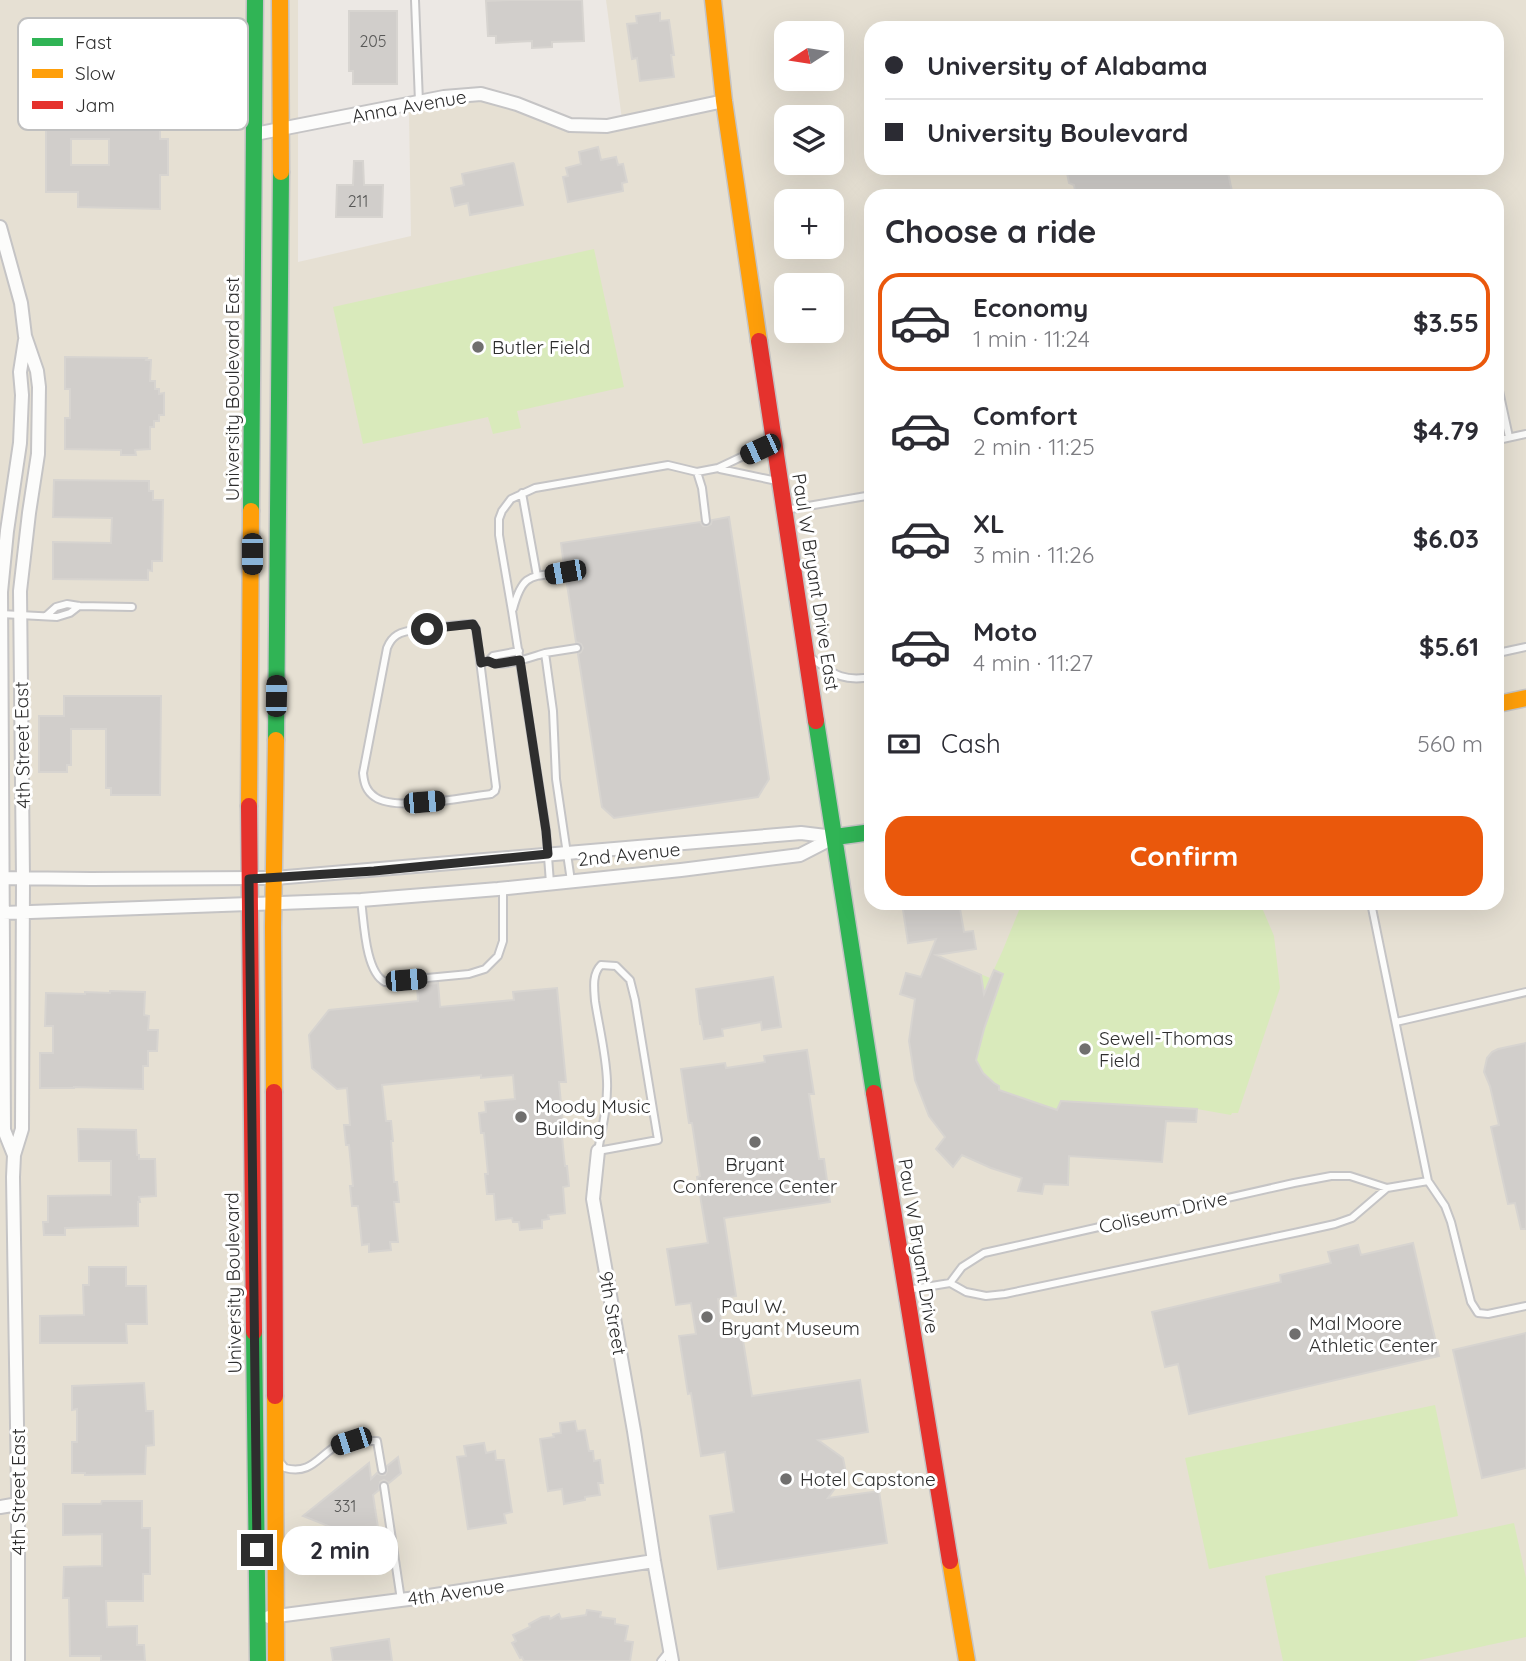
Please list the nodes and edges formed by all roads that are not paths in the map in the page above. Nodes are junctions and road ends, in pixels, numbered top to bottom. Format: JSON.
{"nodes":[{"id":1,"x":255,"y":0,"type":"edge"},
{"id":2,"x":280,"y":0,"type":"edge"},
{"id":3,"x":415,"y":0,"type":"edge"},
{"id":4,"x":713,"y":0,"type":"edge"},
{"id":5,"x":724,"y":101,"type":"junction"},
{"id":6,"x":419,"y":102,"type":"junction"},
{"id":7,"x":281,"y":129,"type":"junction"},
{"id":8,"x":255,"y":134,"type":"junction"},
{"id":9,"x":0,"y":227,"type":"edge"},
{"id":10,"x":25,"y":336,"type":"junction"},
{"id":11,"x":1504,"y":414,"type":"edge"},
{"id":12,"x":1526,"y":434,"type":"edge"},
{"id":13,"x":1509,"y":437,"type":"junction"},
{"id":14,"x":1504,"y":438,"type":"edge"},
{"id":15,"x":773,"y":442,"type":"junction"},
{"id":16,"x":718,"y":468,"type":"junction"},
{"id":17,"x":697,"y":472,"type":"junction"},
{"id":18,"x":779,"y":481,"type":"junction"},
{"id":19,"x":522,"y":493,"type":"junction"},
{"id":20,"x":864,"y":497,"type":"edge"},
{"id":21,"x":783,"y":511,"type":"junction"},
{"id":22,"x":706,"y":521,"type":"dead end"},
{"id":23,"x":565,"y":572,"type":"dead end"},
{"id":24,"x":537,"y":576,"type":"junction"},
{"id":25,"x":132,"y":607,"type":"dead end"},
{"id":26,"x":512,"y":611,"type":"junction"},
{"id":27,"x":1,"y":614,"type":"edge"},
{"id":28,"x":21,"y":614,"type":"junction"},
{"id":29,"x":1526,"y":647,"type":"edge"},
{"id":30,"x":577,"y":648,"type":"dead end"},
{"id":31,"x":519,"y":651,"type":"junction"},
{"id":32,"x":1504,"y":652,"type":"edge"},
{"id":33,"x":545,"y":653,"type":"junction"},
{"id":34,"x":806,"y":654,"type":"junction"},
{"id":35,"x":520,"y":660,"type":"junction"},
{"id":36,"x":484,"y":662,"type":"junction"},
{"id":37,"x":864,"y":678,"type":"edge"},
{"id":38,"x":1526,"y":698,"type":"edge"},
{"id":39,"x":1504,"y":703,"type":"edge"},
{"id":40,"x":864,"y":833,"type":"edge"},
{"id":41,"x":835,"y":837,"type":"junction"},
{"id":42,"x":568,"y":853,"type":"junction"},
{"id":43,"x":548,"y":854,"type":"junction"},
{"id":44,"x":2,"y":878,"type":"junction"},
{"id":45,"x":23,"y":878,"type":"junction"},
{"id":46,"x":275,"y":878,"type":"junction"},
{"id":47,"x":249,"y":879,"type":"junction"},
{"id":48,"x":571,"y":881,"type":"junction"},
{"id":49,"x":550,"y":883,"type":"junction"},
{"id":50,"x":503,"y":888,"type":"junction"},
{"id":51,"x":361,"y":900,"type":"junction"},
{"id":52,"x":274,"y":903,"type":"junction"},
{"id":53,"x":249,"y":905,"type":"junction"},
{"id":54,"x":1372,"y":910,"type":"edge"},
{"id":55,"x":23,"y":912,"type":"junction"},
{"id":56,"x":3,"y":913,"type":"junction"},
{"id":57,"x":1526,"y":992,"type":"edge"},
{"id":58,"x":1396,"y":1021,"type":"junction"},
{"id":59,"x":598,"y":1151,"type":"junction"},
{"id":60,"x":13,"y":1155,"type":"junction"},
{"id":61,"x":0,"y":1158,"type":"edge"},
{"id":62,"x":1428,"y":1181,"type":"junction"},
{"id":63,"x":1387,"y":1188,"type":"junction"},
{"id":64,"x":950,"y":1283,"type":"junction"},
{"id":65,"x":905,"y":1290,"type":"junction"},
{"id":66,"x":0,"y":1301,"type":"edge"},
{"id":67,"x":16,"y":1302,"type":"junction"},
{"id":68,"x":1526,"y":1306,"type":"edge"},
{"id":69,"x":275,"y":1455,"type":"junction"},
{"id":70,"x":382,"y":1470,"type":"dead end"},
{"id":71,"x":384,"y":1486,"type":"dead end"},
{"id":72,"x":18,"y":1504,"type":"junction"},
{"id":73,"x":0,"y":1507,"type":"edge"},
{"id":74,"x":654,"y":1561,"type":"junction"},
{"id":75,"x":401,"y":1600,"type":"junction"},
{"id":76,"x":275,"y":1616,"type":"junction"},
{"id":77,"x":258,"y":1617,"type":"junction"},
{"id":78,"x":671,"y":1655,"type":"edge"},
{"id":79,"x":18,"y":1661,"type":"edge"},
{"id":80,"x":258,"y":1661,"type":"edge"},
{"id":81,"x":276,"y":1661,"type":"edge"},
{"id":82,"x":661,"y":1661,"type":"edge"},
{"id":83,"x":967,"y":1661,"type":"edge"}],
"edges":[{"from":1,"to":8,"type":"main road","name":"University Boulevard East"},
{"from":2,"to":7,"type":"main road"},
{"from":3,"to":6,"type":"lane"},
{"from":4,"to":5,"type":"main road","name":"Paul W Bryant Drive East"},
{"from":5,"to":6,"type":"street","name":"Anna Avenue"},
{"from":5,"to":15,"type":"main road","name":"Paul W Bryant Drive East"},
{"from":6,"to":7,"type":"street","name":"Anna Avenue"},
{"from":7,"to":8,"type":"street","name":"Anna Avenue"},
{"from":7,"to":46,"type":"main road"},
{"from":8,"to":47,"type":"main road","name":"University Boulevard East"},
{"from":9,"to":10,"type":"street","name":"4th Street East"},
{"from":10,"to":27,"type":"street","name":"4th Street East"},
{"from":10,"to":28,"type":"street","name":"4th Street East"},
{"from":11,"to":13,"type":"lane"},
{"from":12,"to":13,"type":"lane"},
{"from":13,"to":14,"type":"lane"},
{"from":15,"to":16,"type":"lane"},
{"from":15,"to":18,"type":"main road","name":"Paul W Bryant Drive East"},
{"from":16,"to":17,"type":"lane"},
{"from":16,"to":18,"type":"lane"},
{"from":17,"to":19,"type":"lane"},
{"from":17,"to":22,"type":"lane"},
{"from":18,"to":21,"type":"main road","name":"Paul W Bryant Drive East"},
{"from":19,"to":24,"type":"lane"},
{"from":19,"to":26,"type":"lane"},
{"from":20,"to":21,"type":"lane"},
{"from":21,"to":34,"type":"main road","name":"Paul W Bryant Drive East"},
{"from":23,"to":24,"type":"lane"},
{"from":24,"to":26,"type":"lane"},
{"from":25,"to":28,"type":"lane"},
{"from":26,"to":31,"type":"lane"},
{"from":27,"to":28,"type":"lane"},
{"from":27,"to":44,"type":"street","name":"4th Street East"},
{"from":28,"to":45,"type":"street","name":"4th Street East"},
{"from":29,"to":32,"type":"lane"},
{"from":30,"to":33,"type":"lane"},
{"from":31,"to":35,"type":"lane"},
{"from":31,"to":36,"type":"lane"},
{"from":33,"to":35,"type":"lane"},
{"from":33,"to":42,"type":"lane"},
{"from":34,"to":37,"type":"lane"},
{"from":34,"to":41,"type":"main road","name":"Paul W Bryant Drive East"},
{"from":35,"to":36,"type":"lane"},
{"from":35,"to":43,"type":"lane"},
{"from":36,"to":36,"type":"lane"},
{"from":38,"to":39,"type":"main road"},
{"from":40,"to":41,"type":"main road","name":"2nd Avenue"},
{"from":41,"to":42,"type":"street","name":"2nd Avenue"},
{"from":41,"to":48,"type":"street","name":"2nd Avenue"},
{"from":41,"to":65,"type":"main road","name":"Paul W Bryant Drive"},
{"from":42,"to":43,"type":"street","name":"2nd Avenue"},
{"from":42,"to":48,"type":"lane"},
{"from":43,"to":46,"type":"street","name":"2nd Avenue"},
{"from":43,"to":49,"type":"lane"},
{"from":44,"to":45,"type":"street","name":"2nd Avenue"},
{"from":44,"to":56,"type":"street","name":"4th Street East"},
{"from":45,"to":47,"type":"street","name":"2nd Avenue"},
{"from":45,"to":55,"type":"street","name":"4th Street East"},
{"from":46,"to":47,"type":"street","name":"2nd Avenue"},
{"from":46,"to":52,"type":"main road"},
{"from":47,"to":53,"type":"main road","name":"University Boulevard East"},
{"from":48,"to":49,"type":"street","name":"2nd Avenue"},
{"from":49,"to":50,"type":"street","name":"2nd Avenue"},
{"from":50,"to":51,"type":"street","name":"2nd Avenue"},
{"from":50,"to":51,"type":"lane"},
{"from":51,"to":52,"type":"street","name":"2nd Avenue"},
{"from":52,"to":53,"type":"street","name":"2nd Avenue"},
{"from":52,"to":69,"type":"main road","name":"University Boulevard"},
{"from":53,"to":55,"type":"street","name":"2nd Avenue"},
{"from":53,"to":77,"type":"main road","name":"University Boulevard"},
{"from":54,"to":58,"type":"lane"},
{"from":55,"to":56,"type":"street","name":"2nd Avenue"},
{"from":55,"to":60,"type":"street","name":"4th Street East"},
{"from":56,"to":60,"type":"street","name":"4th Street East"},
{"from":57,"to":58,"type":"lane"},
{"from":58,"to":62,"type":"lane"},
{"from":59,"to":59,"type":"lane","name":"9th Street"},
{"from":59,"to":74,"type":"street","name":"9th Street"},
{"from":60,"to":61,"type":"street"},
{"from":60,"to":67,"type":"street","name":"4th Street East"},
{"from":62,"to":63,"type":"lane","name":"Coliseum Drive"},
{"from":62,"to":68,"type":"lane"},
{"from":63,"to":64,"type":"lane"},
{"from":63,"to":64,"type":"lane","name":"Coliseum Drive"},
{"from":64,"to":65,"type":"lane"},
{"from":65,"to":83,"type":"main road","name":"Paul W Bryant Drive"},
{"from":66,"to":67,"type":"street"},
{"from":67,"to":72,"type":"street","name":"4th Street East"},
{"from":69,"to":70,"type":"lane"},
{"from":69,"to":76,"type":"main road","name":"University Boulevard"},
{"from":71,"to":75,"type":"lane"},
{"from":72,"to":73,"type":"street"},
{"from":72,"to":79,"type":"street","name":"4th Street East"},
{"from":74,"to":75,"type":"street","name":"4th Avenue"},
{"from":74,"to":78,"type":"street","name":"9th Street"},
{"from":75,"to":76,"type":"street","name":"4th Avenue"},
{"from":76,"to":77,"type":"street","name":"4th Avenue"},
{"from":76,"to":81,"type":"main road","name":"University Boulevard"},
{"from":77,"to":80,"type":"main road","name":"University Boulevard"},
{"from":78,"to":82,"type":"lane"}]}
